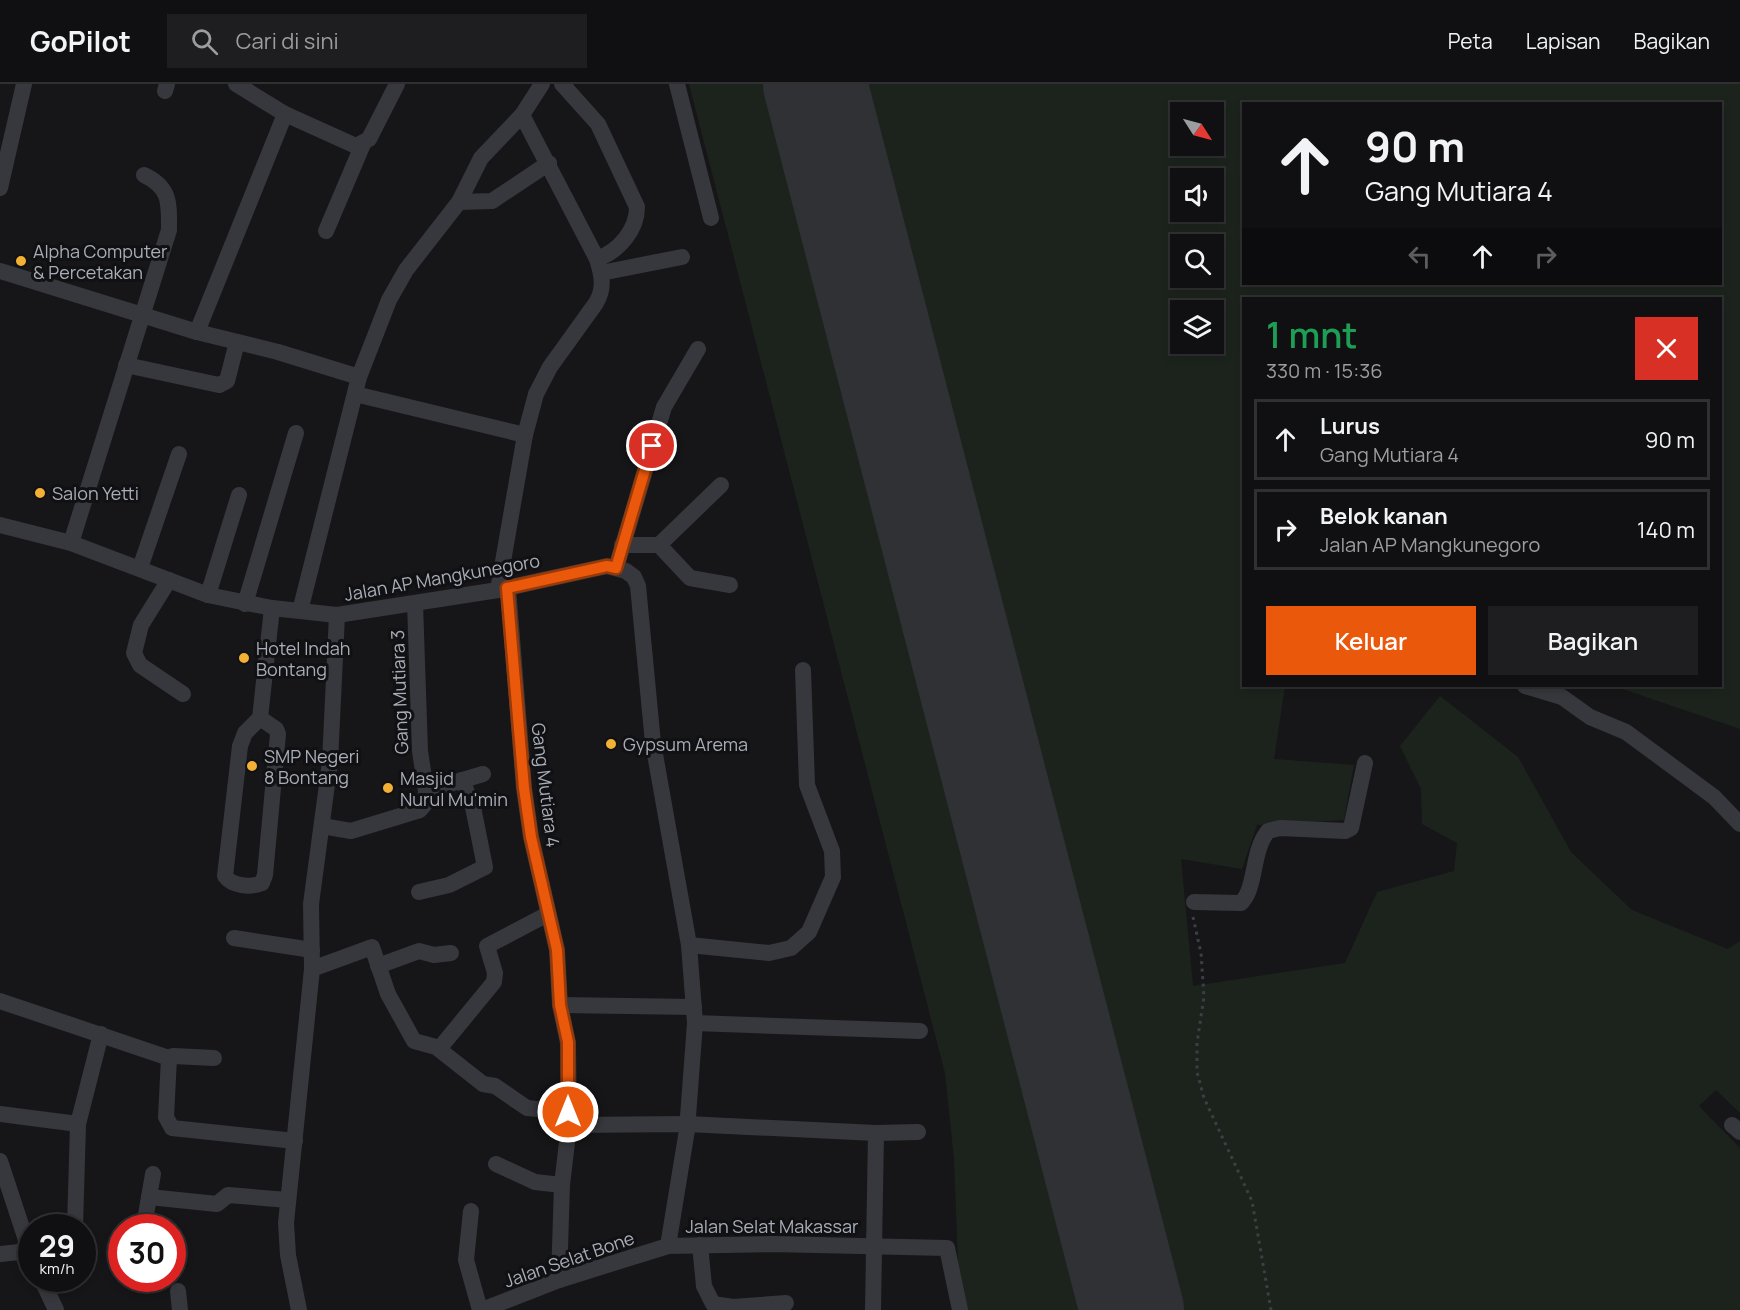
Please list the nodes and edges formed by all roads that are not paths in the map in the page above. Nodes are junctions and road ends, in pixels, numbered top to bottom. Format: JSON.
{"nodes":[{"id":1,"x":24,"y":84,"type":"edge"},
{"id":2,"x":236,"y":84,"type":"edge"},
{"id":3,"x":397,"y":84,"type":"edge"},
{"id":4,"x":542,"y":84,"type":"edge"},
{"id":5,"x":562,"y":84,"type":"edge"},
{"id":6,"x":677,"y":84,"type":"edge"},
{"id":7,"x":285,"y":114,"type":"junction"},
{"id":8,"x":522,"y":115,"type":"junction"},
{"id":9,"x":363,"y":144,"type":"junction"},
{"id":10,"x":549,"y":164,"type":"junction"},
{"id":11,"x":144,"y":175,"type":"dead end"},
{"id":12,"x":1,"y":179,"type":"edge"},
{"id":13,"x":459,"y":202,"type":"junction"},
{"id":14,"x":711,"y":218,"type":"dead end"},
{"id":15,"x":326,"y":231,"type":"dead end"},
{"id":16,"x":682,"y":257,"type":"dead end"},
{"id":17,"x":599,"y":266,"type":"junction"},
{"id":18,"x":0,"y":271,"type":"edge"},
{"id":19,"x":142,"y":314,"type":"junction"},
{"id":20,"x":197,"y":332,"type":"junction"},
{"id":21,"x":237,"y":342,"type":"junction"},
{"id":22,"x":698,"y":349,"type":"dead end"},
{"id":23,"x":126,"y":365,"type":"junction"},
{"id":24,"x":357,"y":385,"type":"junction"},
{"id":25,"x":296,"y":433,"type":"dead end"},
{"id":26,"x":525,"y":435,"type":"junction"},
{"id":27,"x":179,"y":454,"type":"dead end"},
{"id":28,"x":721,"y":485,"type":"dead end"},
{"id":29,"x":239,"y":495,"type":"dead end"},
{"id":30,"x":0,"y":525,"type":"edge"},
{"id":31,"x":71,"y":543,"type":"junction"},
{"id":32,"x":621,"y":545,"type":"junction"},
{"id":33,"x":659,"y":545,"type":"junction"},
{"id":34,"x":140,"y":568,"type":"junction"},
{"id":35,"x":616,"y":568,"type":"junction"},
{"id":36,"x":169,"y":580,"type":"junction"},
{"id":37,"x":730,"y":585,"type":"dead end"},
{"id":38,"x":502,"y":589,"type":"junction"},
{"id":39,"x":208,"y":595,"type":"junction"},
{"id":40,"x":415,"y":603,"type":"junction"},
{"id":41,"x":245,"y":604,"type":"junction"},
{"id":42,"x":272,"y":608,"type":"junction"},
{"id":43,"x":300,"y":611,"type":"junction"},
{"id":44,"x":337,"y":615,"type":"junction"},
{"id":45,"x":803,"y":670,"type":"dead end"},
{"id":46,"x":1528,"y":687,"type":"edge"},
{"id":47,"x":183,"y":693,"type":"dead end"},
{"id":48,"x":260,"y":718,"type":"junction"},
{"id":49,"x":1365,"y":763,"type":"dead end"},
{"id":50,"x":483,"y":774,"type":"dead end"},
{"id":51,"x":462,"y":780,"type":"junction"},
{"id":52,"x":426,"y":791,"type":"junction"},
{"id":53,"x":1740,"y":824,"type":"edge"},
{"id":54,"x":322,"y":826,"type":"junction"},
{"id":55,"x":419,"y":892,"type":"dead end"},
{"id":56,"x":1194,"y":902,"type":"road end"},
{"id":57,"x":548,"y":914,"type":"junction"},
{"id":58,"x":234,"y":938,"type":"dead end"},
{"id":59,"x":689,"y":945,"type":"junction"},
{"id":60,"x":312,"y":950,"type":"junction"},
{"id":61,"x":451,"y":953,"type":"dead end"},
{"id":62,"x":378,"y":966,"type":"junction"},
{"id":63,"x":312,"y":969,"type":"junction"},
{"id":64,"x":0,"y":1001,"type":"edge"},
{"id":65,"x":560,"y":1005,"type":"junction"},
{"id":66,"x":694,"y":1015,"type":"junction"},
{"id":67,"x":920,"y":1031,"type":"dead end"},
{"id":68,"x":100,"y":1034,"type":"junction"},
{"id":69,"x":439,"y":1049,"type":"junction"},
{"id":70,"x":169,"y":1058,"type":"junction"},
{"id":71,"x":214,"y":1058,"type":"dead end"},
{"id":72,"x":0,"y":1114,"type":"edge"},
{"id":73,"x":568,"y":1118,"type":"junction"},
{"id":74,"x":78,"y":1124,"type":"junction"},
{"id":75,"x":687,"y":1124,"type":"junction"},
{"id":76,"x":918,"y":1132,"type":"dead end"},
{"id":77,"x":876,"y":1133,"type":"junction"},
{"id":78,"x":295,"y":1141,"type":"junction"},
{"id":79,"x":0,"y":1161,"type":"edge"},
{"id":80,"x":496,"y":1164,"type":"dead end"},
{"id":81,"x":153,"y":1174,"type":"dead end"},
{"id":82,"x":562,"y":1185,"type":"junction"},
{"id":83,"x":149,"y":1197,"type":"junction"},
{"id":84,"x":288,"y":1200,"type":"junction"},
{"id":85,"x":471,"y":1211,"type":"dead end"},
{"id":86,"x":75,"y":1214,"type":"edge"},
{"id":87,"x":146,"y":1214,"type":"edge"},
{"id":88,"x":18,"y":1217,"type":"edge"},
{"id":89,"x":700,"y":1245,"type":"junction"},
{"id":90,"x":668,"y":1246,"type":"junction"},
{"id":91,"x":875,"y":1246,"type":"junction"},
{"id":92,"x":0,"y":1254,"type":"edge"},
{"id":93,"x":18,"y":1254,"type":"edge"},
{"id":94,"x":559,"y":1280,"type":"junction"},
{"id":95,"x":48,"y":1292,"type":"edge"},
{"id":96,"x":178,"y":1292,"type":"edge"},
{"id":97,"x":786,"y":1303,"type":"dead end"},
{"id":98,"x":733,"y":1308,"type":"edge"},
{"id":99,"x":56,"y":1310,"type":"edge"},
{"id":100,"x":180,"y":1310,"type":"edge"},
{"id":101,"x":299,"y":1310,"type":"edge"},
{"id":102,"x":481,"y":1310,"type":"edge"},
{"id":103,"x":873,"y":1310,"type":"edge"},
{"id":104,"x":960,"y":1310,"type":"edge"}],
"edges":[{"from":1,"to":12,"type":"street"},
{"from":2,"to":7,"type":"street"},
{"from":3,"to":9,"type":"street"},
{"from":4,"to":8,"type":"street"},
{"from":5,"to":17,"type":"street"},
{"from":6,"to":14,"type":"street"},
{"from":7,"to":9,"type":"street"},
{"from":7,"to":20,"type":"street"},
{"from":8,"to":10,"type":"street"},
{"from":8,"to":13,"type":"street"},
{"from":9,"to":15,"type":"street"},
{"from":10,"to":13,"type":"street"},
{"from":10,"to":17,"type":"street"},
{"from":11,"to":19,"type":"street"},
{"from":13,"to":24,"type":"street"},
{"from":16,"to":17,"type":"street"},
{"from":17,"to":26,"type":"street","name":"Gang Mutiara 4"},
{"from":18,"to":19,"type":"street"},
{"from":19,"to":20,"type":"street"},
{"from":19,"to":23,"type":"street"},
{"from":20,"to":21,"type":"street"},
{"from":21,"to":23,"type":"street"},
{"from":21,"to":24,"type":"street"},
{"from":22,"to":32,"type":"street"},
{"from":23,"to":31,"type":"street"},
{"from":24,"to":26,"type":"street"},
{"from":24,"to":43,"type":"street"},
{"from":25,"to":41,"type":"street"},
{"from":26,"to":38,"type":"street","name":"Gang Mutiara 4"},
{"from":27,"to":34,"type":"street"},
{"from":28,"to":33,"type":"street"},
{"from":29,"to":39,"type":"street"},
{"from":30,"to":31,"type":"street","name":"Jalan AP Mangkunegoro"},
{"from":31,"to":34,"type":"street","name":"Jalan AP Mangkunegoro"},
{"from":32,"to":33,"type":"street"},
{"from":32,"to":35,"type":"street"},
{"from":33,"to":37,"type":"street"},
{"from":34,"to":36,"type":"street","name":"Jalan AP Mangkunegoro"},
{"from":35,"to":38,"type":"street","name":"Jalan AP Mangkunegoro"},
{"from":35,"to":59,"type":"street"},
{"from":36,"to":39,"type":"street","name":"Jalan AP Mangkunegoro"},
{"from":36,"to":47,"type":"street"},
{"from":38,"to":40,"type":"street","name":"Jalan AP Mangkunegoro"},
{"from":38,"to":57,"type":"street","name":"Gang Mutiara 4"},
{"from":39,"to":41,"type":"street","name":"Jalan AP Mangkunegoro"},
{"from":40,"to":44,"type":"street","name":"Jalan AP Mangkunegoro"},
{"from":40,"to":52,"type":"street","name":"Gang Mutiara 3"},
{"from":41,"to":42,"type":"street","name":"Jalan AP Mangkunegoro"},
{"from":42,"to":43,"type":"street","name":"Jalan AP Mangkunegoro"},
{"from":42,"to":48,"type":"street"},
{"from":43,"to":44,"type":"street","name":"Jalan AP Mangkunegoro"},
{"from":44,"to":54,"type":"street"},
{"from":45,"to":59,"type":"street"},
{"from":46,"to":53,"type":"street"},
{"from":48,"to":48,"type":"street"},
{"from":49,"to":56,"type":"street"},
{"from":50,"to":51,"type":"street"},
{"from":51,"to":52,"type":"street"},
{"from":51,"to":55,"type":"street"},
{"from":52,"to":54,"type":"street"},
{"from":54,"to":60,"type":"street"},
{"from":57,"to":65,"type":"street","name":"Gang Mutiara 4"},
{"from":57,"to":69,"type":"street"},
{"from":58,"to":60,"type":"street"},
{"from":59,"to":66,"type":"street"},
{"from":60,"to":63,"type":"street"},
{"from":61,"to":62,"type":"street"},
{"from":62,"to":63,"type":"street"},
{"from":62,"to":69,"type":"street"},
{"from":63,"to":78,"type":"street"},
{"from":64,"to":68,"type":"street"},
{"from":65,"to":66,"type":"street"},
{"from":65,"to":73,"type":"street","name":"Gang Mutiara 4"},
{"from":66,"to":67,"type":"street"},
{"from":66,"to":75,"type":"street"},
{"from":68,"to":70,"type":"street"},
{"from":68,"to":74,"type":"street"},
{"from":69,"to":73,"type":"street"},
{"from":70,"to":71,"type":"street"},
{"from":70,"to":78,"type":"street"},
{"from":72,"to":74,"type":"street"},
{"from":73,"to":75,"type":"street"},
{"from":73,"to":82,"type":"street","name":"Gang Mutiara 4"},
{"from":74,"to":86,"type":"street"},
{"from":75,"to":77,"type":"street"},
{"from":75,"to":90,"type":"street"},
{"from":76,"to":77,"type":"street"},
{"from":77,"to":91,"type":"street"},
{"from":78,"to":84,"type":"street"},
{"from":79,"to":88,"type":"street"},
{"from":80,"to":82,"type":"street"},
{"from":81,"to":83,"type":"street"},
{"from":82,"to":94,"type":"street","name":"Gang Mutiara 4"},
{"from":83,"to":84,"type":"street"},
{"from":83,"to":87,"type":"street"},
{"from":84,"to":101,"type":"street"},
{"from":85,"to":102,"type":"street"},
{"from":89,"to":90,"type":"street","name":"Jalan Selat Makassar"},
{"from":89,"to":91,"type":"street","name":"Jalan Selat Makassar"},
{"from":89,"to":98,"type":"street"},
{"from":90,"to":94,"type":"street","name":"Jalan Selat Bone"},
{"from":91,"to":103,"type":"street"},
{"from":91,"to":104,"type":"street","name":"Jalan Selat Makassar"},
{"from":92,"to":93,"type":"street"},
{"from":94,"to":102,"type":"street","name":"Jalan Selat Bone"},
{"from":95,"to":99,"type":"street"},
{"from":96,"to":100,"type":"street"},
{"from":97,"to":98,"type":"street"}]}
